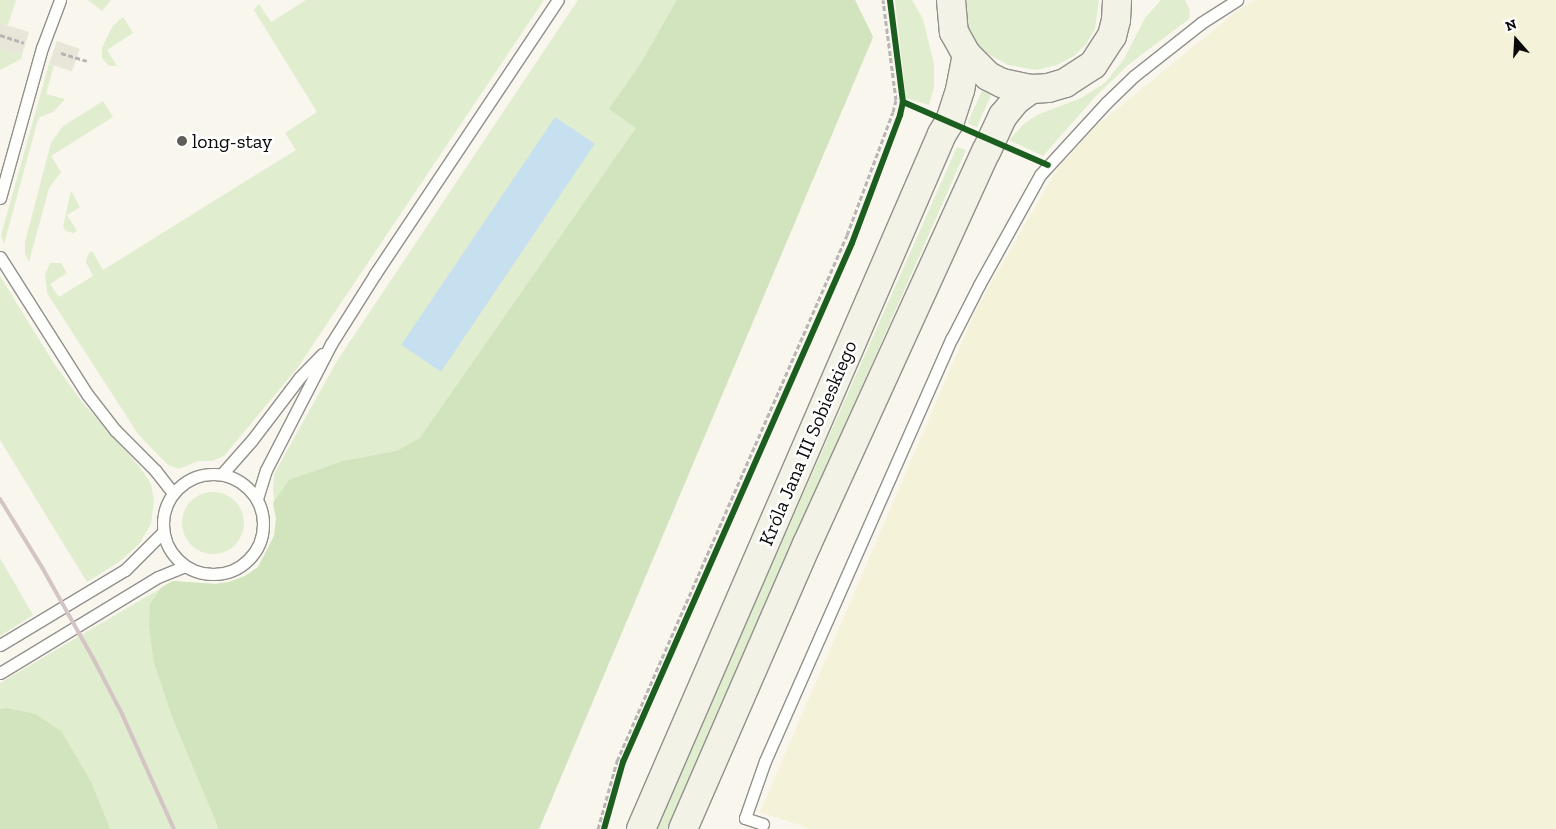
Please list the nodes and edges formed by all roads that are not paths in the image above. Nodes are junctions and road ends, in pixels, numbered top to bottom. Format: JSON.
{"nodes":[{"id":1,"x":60,"y":0,"type":"edge"},
{"id":2,"x":558,"y":0,"type":"edge"},
{"id":3,"x":1237,"y":0,"type":"edge"},
{"id":4,"x":1119,"y":1,"type":"edge"},
{"id":5,"x":948,"y":2,"type":"edge"},
{"id":6,"x":966,"y":55,"type":"junction"},
{"id":7,"x":1031,"y":89,"type":"junction"},
{"id":8,"x":0,"y":198,"type":"edge"},
{"id":9,"x":0,"y":257,"type":"edge"},
{"id":10,"x":331,"y":344,"type":"junction"},
{"id":11,"x":222,"y":474,"type":"junction"},
{"id":12,"x":173,"y":493,"type":"junction"},
{"id":13,"x":257,"y":499,"type":"junction"},
{"id":14,"x":163,"y":532,"type":"junction"},
{"id":15,"x":185,"y":566,"type":"junction"},
{"id":16,"x":0,"y":645,"type":"edge"},
{"id":17,"x":0,"y":673,"type":"edge"},
{"id":18,"x":763,"y":824,"type":"dead end"},
{"id":19,"x":641,"y":829,"type":"edge"},
{"id":20,"x":683,"y":829,"type":"edge"}],
"edges":[{"from":1,"to":8,"type":"lane"},
{"from":2,"to":10,"type":"lane"},
{"from":3,"to":18,"type":"lane"},
{"from":4,"to":7,"type":"main road"},
{"from":5,"to":6,"type":"main road"},
{"from":6,"to":7,"type":"main road"},
{"from":6,"to":19,"type":"main road","name":"Króla Jana III Sobieskiego"},
{"from":7,"to":20,"type":"main road","name":"Króla Jana III Sobieskiego"},
{"from":9,"to":12,"type":"lane"},
{"from":10,"to":11,"type":"lane"},
{"from":10,"to":13,"type":"lane"},
{"from":11,"to":12,"type":"lane"},
{"from":11,"to":13,"type":"lane"},
{"from":12,"to":14,"type":"lane"},
{"from":13,"to":15,"type":"lane"},
{"from":14,"to":15,"type":"lane"},
{"from":14,"to":16,"type":"lane"},
{"from":15,"to":17,"type":"lane"}]}
